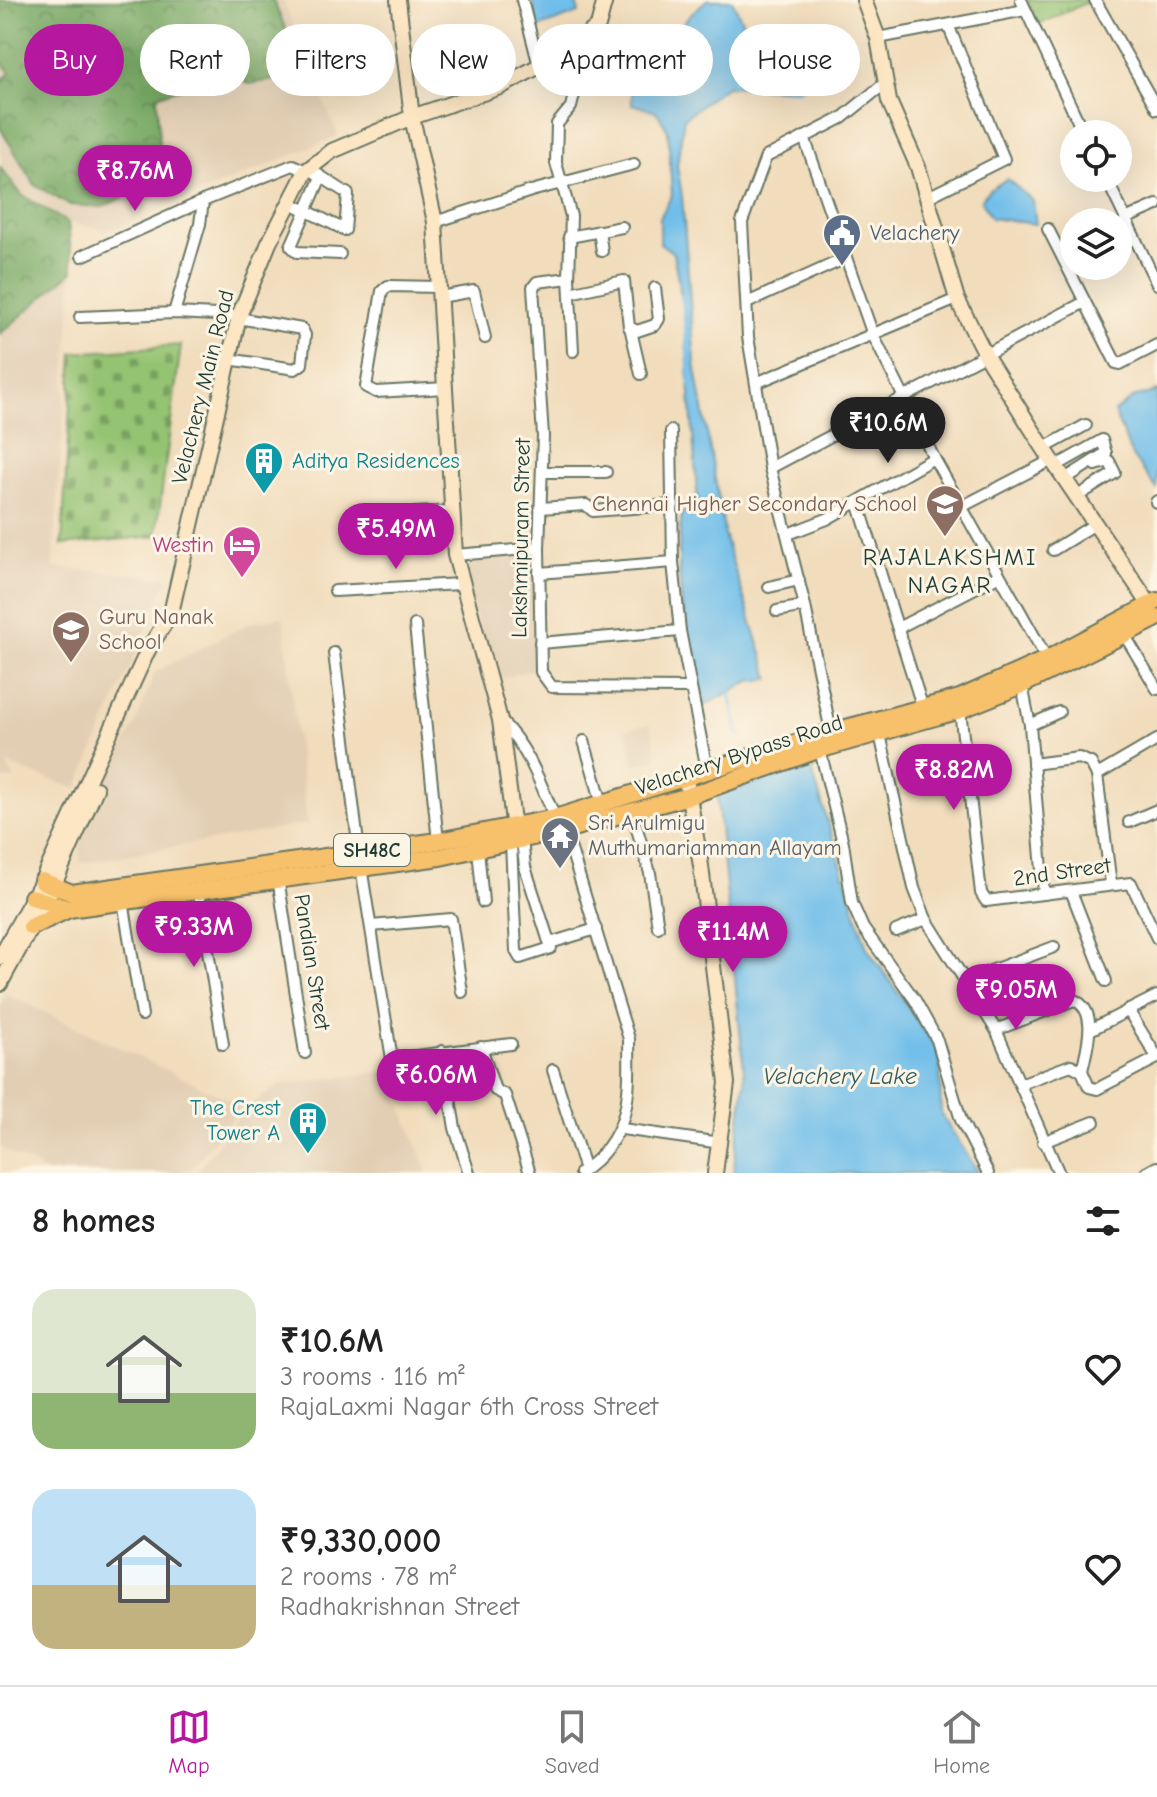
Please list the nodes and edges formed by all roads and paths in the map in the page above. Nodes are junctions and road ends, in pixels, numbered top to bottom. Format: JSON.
{"nodes":[{"id":1,"x":398,"y":0,"type":"edge"},
{"id":2,"x":522,"y":0,"type":"edge"},
{"id":3,"x":605,"y":0,"type":"edge"},
{"id":4,"x":864,"y":0,"type":"edge"},
{"id":5,"x":1095,"y":0,"type":"edge"},
{"id":6,"x":1023,"y":5,"type":"edge"},
{"id":7,"x":599,"y":24,"type":"edge"},
{"id":8,"x":948,"y":25,"type":"junction"},
{"id":9,"x":878,"y":38,"type":"junction"},
{"id":10,"x":532,"y":39,"type":"edge"},
{"id":11,"x":532,"y":70,"type":"edge"},
{"id":12,"x":884,"y":84,"type":"junction"},
{"id":13,"x":574,"y":96,"type":"edge"},
{"id":14,"x":1157,"y":109,"type":"edge"},
{"id":15,"x":412,"y":117,"type":"junction"},
{"id":16,"x":1077,"y":120,"type":"edge"},
{"id":17,"x":804,"y":137,"type":"junction"},
{"id":18,"x":634,"y":164,"type":"dead end"},
{"id":19,"x":312,"y":172,"type":"junction"},
{"id":20,"x":561,"y":182,"type":"junction"},
{"id":21,"x":928,"y":197,"type":"junction"},
{"id":22,"x":203,"y":201,"type":"junction"},
{"id":23,"x":289,"y":202,"type":"junction"},
{"id":24,"x":1157,"y":205,"type":"edge"},
{"id":25,"x":304,"y":209,"type":"junction"},
{"id":26,"x":1132,"y":216,"type":"edge"},
{"id":27,"x":435,"y":222,"type":"junction"},
{"id":28,"x":622,"y":227,"type":"dead end"},
{"id":29,"x":1048,"y":229,"type":"dead end"},
{"id":30,"x":599,"y":231,"type":"junction"},
{"id":31,"x":1132,"y":233,"type":"edge"},
{"id":32,"x":569,"y":237,"type":"junction"},
{"id":33,"x":602,"y":251,"type":"dead end"},
{"id":34,"x":340,"y":254,"type":"dead end"},
{"id":35,"x":82,"y":256,"type":"dead end"},
{"id":36,"x":846,"y":258,"type":"junction"},
{"id":37,"x":569,"y":278,"type":"junction"},
{"id":38,"x":1157,"y":284,"type":"edge"},
{"id":39,"x":655,"y":288,"type":"dead end"},
{"id":40,"x":440,"y":292,"type":"junction"},
{"id":41,"x":570,"y":293,"type":"junction"},
{"id":42,"x":957,"y":299,"type":"junction"},
{"id":43,"x":1085,"y":302,"type":"junction"},
{"id":44,"x":747,"y":303,"type":"junction"},
{"id":45,"x":174,"y":313,"type":"junction"},
{"id":46,"x":80,"y":317,"type":"dead end"},
{"id":47,"x":238,"y":317,"type":"junction"},
{"id":48,"x":631,"y":331,"type":"junction"},
{"id":49,"x":873,"y":335,"type":"junction"},
{"id":50,"x":485,"y":338,"type":"dead end"},
{"id":51,"x":1157,"y":345,"type":"edge"},
{"id":52,"x":573,"y":351,"type":"dead end"},
{"id":53,"x":986,"y":356,"type":"junction"},
{"id":54,"x":228,"y":359,"type":"junction"},
{"id":55,"x":641,"y":374,"type":"dead end"},
{"id":56,"x":756,"y":383,"type":"junction"},
{"id":57,"x":446,"y":388,"type":"junction"},
{"id":58,"x":904,"y":399,"type":"junction"},
{"id":59,"x":1086,"y":425,"type":"dead end"},
{"id":60,"x":671,"y":431,"type":"dead end"},
{"id":61,"x":934,"y":458,"type":"junction"},
{"id":62,"x":1050,"y":458,"type":"junction"},
{"id":63,"x":770,"y":468,"type":"junction"},
{"id":64,"x":543,"y":472,"type":"junction"},
{"id":65,"x":606,"y":472,"type":"dead end"},
{"id":66,"x":1066,"y":481,"type":"junction"},
{"id":67,"x":1076,"y":497,"type":"junction"},
{"id":68,"x":858,"y":502,"type":"junction"},
{"id":69,"x":673,"y":505,"type":"junction"},
{"id":70,"x":961,"y":507,"type":"junction"},
{"id":71,"x":540,"y":508,"type":"junction"},
{"id":72,"x":453,"y":511,"type":"junction"},
{"id":73,"x":415,"y":513,"type":"dead end"},
{"id":74,"x":1095,"y":524,"type":"junction"},
{"id":75,"x":788,"y":534,"type":"junction"},
{"id":76,"x":539,"y":548,"type":"junction"},
{"id":77,"x":1053,"y":550,"type":"dead end"},
{"id":78,"x":455,"y":555,"type":"junction"},
{"id":79,"x":673,"y":562,"type":"junction"},
{"id":80,"x":539,"y":573,"type":"junction"},
{"id":81,"x":998,"y":576,"type":"junction"},
{"id":82,"x":799,"y":580,"type":"junction"},
{"id":83,"x":460,"y":584,"type":"junction"},
{"id":84,"x":769,"y":587,"type":"dead end"},
{"id":85,"x":335,"y":591,"type":"dead end"},
{"id":86,"x":805,"y":606,"type":"junction"},
{"id":87,"x":1155,"y":608,"type":"edge"},
{"id":88,"x":777,"y":611,"type":"dead end"},
{"id":89,"x":415,"y":625,"type":"dead end"},
{"id":90,"x":898,"y":628,"type":"junction"},
{"id":91,"x":680,"y":631,"type":"junction"},
{"id":92,"x":1124,"y":634,"type":"junction"},
{"id":93,"x":540,"y":643,"type":"junction"},
{"id":94,"x":334,"y":653,"type":"dead end"},
{"id":95,"x":1047,"y":659,"type":"junction"},
{"id":96,"x":1022,"y":685,"type":"junction"},
{"id":97,"x":688,"y":688,"type":"junction"},
{"id":98,"x":1157,"y":689,"type":"edge"},
{"id":99,"x":923,"y":709,"type":"junction"},
{"id":100,"x":960,"y":710,"type":"junction"},
{"id":101,"x":1059,"y":712,"type":"dead end"},
{"id":102,"x":500,"y":720,"type":"junction"},
{"id":103,"x":1030,"y":725,"type":"junction"},
{"id":104,"x":831,"y":732,"type":"junction"},
{"id":105,"x":880,"y":734,"type":"junction"},
{"id":106,"x":1157,"y":740,"type":"edge"},
{"id":107,"x":584,"y":741,"type":"dead end"},
{"id":108,"x":820,"y":750,"type":"junction"},
{"id":109,"x":1033,"y":764,"type":"junction"},
{"id":110,"x":707,"y":770,"type":"junction"},
{"id":111,"x":1097,"y":775,"type":"junction"},
{"id":112,"x":686,"y":776,"type":"junction"},
{"id":113,"x":689,"y":796,"type":"junction"},
{"id":114,"x":602,"y":803,"type":"junction"},
{"id":115,"x":1157,"y":811,"type":"edge"},
{"id":116,"x":632,"y":812,"type":"junction"},
{"id":117,"x":1129,"y":822,"type":"dead end"},
{"id":118,"x":560,"y":824,"type":"junction"},
{"id":119,"x":515,"y":837,"type":"junction"},
{"id":120,"x":438,"y":841,"type":"junction"},
{"id":121,"x":475,"y":850,"type":"junction"},
{"id":122,"x":360,"y":860,"type":"junction"},
{"id":123,"x":278,"y":878,"type":"junction"},
{"id":124,"x":1111,"y":885,"type":"junction"},
{"id":125,"x":198,"y":889,"type":"junction"},
{"id":126,"x":1071,"y":891,"type":"junction"},
{"id":127,"x":43,"y":892,"type":"junction"},
{"id":128,"x":1044,"y":894,"type":"junction"},
{"id":129,"x":480,"y":897,"type":"dead end"},
{"id":130,"x":123,"y":901,"type":"junction"},
{"id":131,"x":69,"y":909,"type":"junction"},
{"id":132,"x":926,"y":919,"type":"junction"},
{"id":133,"x":371,"y":926,"type":"junction"},
{"id":134,"x":31,"y":927,"type":"junction"},
{"id":135,"x":658,"y":927,"type":"dead end"},
{"id":136,"x":596,"y":929,"type":"junction"},
{"id":137,"x":896,"y":931,"type":"dead end"},
{"id":138,"x":1157,"y":938,"type":"edge"},
{"id":139,"x":550,"y":943,"type":"junction"},
{"id":140,"x":1054,"y":947,"type":"dead end"},
{"id":141,"x":0,"y":957,"type":"edge"},
{"id":142,"x":964,"y":981,"type":"junction"},
{"id":143,"x":1106,"y":981,"type":"dead end"},
{"id":144,"x":0,"y":984,"type":"edge"},
{"id":145,"x":462,"y":992,"type":"dead end"},
{"id":146,"x":1157,"y":996,"type":"edge"},
{"id":147,"x":1128,"y":1010,"type":"junction"},
{"id":148,"x":142,"y":1015,"type":"dead end"},
{"id":149,"x":996,"y":1030,"type":"junction"},
{"id":150,"x":1090,"y":1030,"type":"junction"},
{"id":151,"x":223,"y":1044,"type":"dead end"},
{"id":152,"x":511,"y":1044,"type":"dead end"},
{"id":153,"x":481,"y":1047,"type":"junction"},
{"id":154,"x":442,"y":1051,"type":"junction"},
{"id":155,"x":305,"y":1053,"type":"dead end"},
{"id":156,"x":1157,"y":1057,"type":"edge"},
{"id":157,"x":553,"y":1070,"type":"dead end"},
{"id":158,"x":1082,"y":1071,"type":"junction"},
{"id":159,"x":1020,"y":1084,"type":"junction"},
{"id":160,"x":1094,"y":1122,"type":"dead end"},
{"id":161,"x":622,"y":1129,"type":"junction"},
{"id":162,"x":1043,"y":1142,"type":"junction"},
{"id":163,"x":721,"y":1143,"type":"junction"},
{"id":164,"x":1157,"y":1167,"type":"edge"},
{"id":165,"x":597,"y":1168,"type":"edge"},
{"id":166,"x":582,"y":1171,"type":"edge"},
{"id":167,"x":1058,"y":1171,"type":"dead end"},
{"id":168,"x":469,"y":1173,"type":"edge"},
{"id":169,"x":530,"y":1173,"type":"edge"},
{"id":170,"x":715,"y":1173,"type":"edge"},
{"id":171,"x":988,"y":1173,"type":"edge"},
{"id":172,"x":1146,"y":1173,"type":"edge"}],
"edges":[{"from":1,"to":15,"type":"street"},
{"from":2,"to":10,"type":"street"},
{"from":3,"to":7,"type":"street","name":"Velachery Main Road"},
{"from":4,"to":9,"type":"street"},
{"from":5,"to":14,"type":"street"},
{"from":6,"to":8,"type":"street"},
{"from":6,"to":16,"type":"street"},
{"from":8,"to":9,"type":"street"},
{"from":8,"to":21,"type":"street"},
{"from":9,"to":12,"type":"street"},
{"from":11,"to":15,"type":"street","name":"Velachery Main Road"},
{"from":12,"to":17,"type":"street"},
{"from":12,"to":21,"type":"street"},
{"from":13,"to":20,"type":"street"},
{"from":15,"to":19,"type":"street","name":"Velachery Main Road"},
{"from":15,"to":27,"type":"street"},
{"from":17,"to":36,"type":"street"},
{"from":17,"to":44,"type":"street"},
{"from":18,"to":20,"type":"street"},
{"from":19,"to":22,"type":"street"},
{"from":19,"to":23,"type":"street","name":"Velachery Main Road"},
{"from":19,"to":25,"type":"street"},
{"from":19,"to":25,"type":"street"},
{"from":20,"to":27,"type":"street"},
{"from":20,"to":32,"type":"street"},
{"from":21,"to":42,"type":"street"},
{"from":22,"to":35,"type":"street"},
{"from":22,"to":45,"type":"street"},
{"from":23,"to":25,"type":"street"},
{"from":23,"to":47,"type":"street","name":"Velachery Main Road"},
{"from":24,"to":26,"type":"street"},
{"from":25,"to":34,"type":"street"},
{"from":27,"to":40,"type":"street"},
{"from":28,"to":30,"type":"street"},
{"from":29,"to":43,"type":"street"},
{"from":30,"to":32,"type":"street"},
{"from":30,"to":33,"type":"street"},
{"from":31,"to":38,"type":"street"},
{"from":32,"to":37,"type":"street"},
{"from":36,"to":44,"type":"street"},
{"from":36,"to":49,"type":"street"},
{"from":37,"to":41,"type":"street"},
{"from":37,"to":64,"type":"street","name":"Lakshmipuram Street"},
{"from":39,"to":48,"type":"street"},
{"from":40,"to":50,"type":"street"},
{"from":40,"to":57,"type":"street"},
{"from":40,"to":57,"type":"street"},
{"from":41,"to":48,"type":"street"},
{"from":41,"to":52,"type":"street"},
{"from":42,"to":49,"type":"street"},
{"from":42,"to":53,"type":"street"},
{"from":43,"to":51,"type":"street"},
{"from":43,"to":53,"type":"street"},
{"from":44,"to":56,"type":"street"},
{"from":45,"to":46,"type":"street"},
{"from":45,"to":47,"type":"street"},
{"from":47,"to":54,"type":"street","name":"Velachery Main Road"},
{"from":47,"to":54,"type":"street"},
{"from":48,"to":55,"type":"street"},
{"from":49,"to":56,"type":"street"},
{"from":49,"to":58,"type":"street"},
{"from":53,"to":58,"type":"street"},
{"from":53,"to":62,"type":"street"},
{"from":54,"to":127,"type":"street","name":"Velachery Main Road"},
{"from":56,"to":63,"type":"street"},
{"from":57,"to":72,"type":"street"},
{"from":58,"to":61,"type":"street"},
{"from":58,"to":63,"type":"street"},
{"from":59,"to":62,"type":"street"},
{"from":60,"to":69,"type":"street"},
{"from":61,"to":68,"type":"street"},
{"from":61,"to":70,"type":"street"},
{"from":62,"to":66,"type":"street"},
{"from":62,"to":66,"type":"street"},
{"from":62,"to":70,"type":"street"},
{"from":63,"to":75,"type":"street"},
{"from":64,"to":65,"type":"street"},
{"from":64,"to":71,"type":"street","name":"Lakshmipuram Street"},
{"from":66,"to":67,"type":"street"},
{"from":66,"to":67,"type":"street"},
{"from":67,"to":74,"type":"street"},
{"from":68,"to":75,"type":"street"},
{"from":68,"to":90,"type":"street"},
{"from":69,"to":71,"type":"street"},
{"from":69,"to":79,"type":"street"},
{"from":70,"to":81,"type":"street"},
{"from":71,"to":76,"type":"street","name":"Lakshmipuram Street"},
{"from":72,"to":73,"type":"street"},
{"from":72,"to":78,"type":"street"},
{"from":74,"to":77,"type":"street"},
{"from":74,"to":87,"type":"street"},
{"from":75,"to":82,"type":"street"},
{"from":76,"to":78,"type":"street"},
{"from":76,"to":80,"type":"street","name":"Lakshmipuram Street"},
{"from":78,"to":83,"type":"street"},
{"from":79,"to":80,"type":"street"},
{"from":79,"to":91,"type":"street"},
{"from":80,"to":93,"type":"street","name":"Lakshmipuram Street"},
{"from":81,"to":90,"type":"street"},
{"from":81,"to":95,"type":"street"},
{"from":82,"to":84,"type":"street"},
{"from":82,"to":86,"type":"street"},
{"from":83,"to":85,"type":"street"},
{"from":83,"to":102,"type":"street"},
{"from":86,"to":88,"type":"street"},
{"from":86,"to":104,"type":"street"},
{"from":87,"to":92,"type":"main road","name":"Velachery Bypass Road","number":"SH48C"},
{"from":87,"to":95,"type":"main road","name":"Velachery Bypass Road","number":"SH48C"},
{"from":89,"to":120,"type":"street"},
{"from":90,"to":99,"type":"street"},
{"from":91,"to":93,"type":"street"},
{"from":91,"to":97,"type":"street"},
{"from":92,"to":96,"type":"main road","name":"Velachery Bypass Road","number":"SH48C"},
{"from":92,"to":98,"type":"street"},
{"from":93,"to":97,"type":"street","name":"Lakshmipuram Street"},
{"from":94,"to":122,"type":"street"},
{"from":95,"to":99,"type":"main road","name":"Velachery Bypass Road","number":"SH48C"},
{"from":96,"to":100,"type":"main road","name":"Velachery Bypass Road","number":"SH48C"},
{"from":96,"to":103,"type":"street"},
{"from":97,"to":110,"type":"street"},
{"from":99,"to":104,"type":"main road","name":"Velachery Bypass Road","number":"SH48C"},
{"from":100,"to":105,"type":"main road","name":"Velachery Bypass Road","number":"SH48C"},
{"from":100,"to":128,"type":"street","name":"2nd Street"},
{"from":101,"to":103,"type":"street"},
{"from":102,"to":118,"type":"street"},
{"from":102,"to":119,"type":"street"},
{"from":103,"to":109,"type":"street"},
{"from":104,"to":110,"type":"main road","name":"Velachery Bypass Road","number":"SH48C"},
{"from":105,"to":108,"type":"main road","name":"Velachery Bypass Road","number":"SH48C"},
{"from":105,"to":132,"type":"street"},
{"from":106,"to":111,"type":"street"},
{"from":107,"to":114,"type":"street"},
{"from":108,"to":113,"type":"main road","name":"Velachery Bypass Road","number":"SH48C"},
{"from":108,"to":171,"type":"street"},
{"from":109,"to":111,"type":"street"},
{"from":109,"to":128,"type":"street"},
{"from":110,"to":112,"type":"main road","name":"Velachery Bypass Road","number":"SH48C"},
{"from":111,"to":124,"type":"street"},
{"from":112,"to":113,"type":"street"},
{"from":112,"to":114,"type":"main road","name":"Velachery Bypass Road","number":"SH48C"},
{"from":113,"to":116,"type":"main road","name":"Velachery Bypass Road","number":"SH48C"},
{"from":113,"to":163,"type":"street"},
{"from":114,"to":118,"type":"main road","name":"Velachery Bypass Road","number":"SH48C"},
{"from":115,"to":117,"type":"street"},
{"from":116,"to":118,"type":"main road","name":"Velachery Bypass Road","number":"SH48C"},
{"from":116,"to":135,"type":"street"},
{"from":118,"to":119,"type":"main road","name":"Velachery Bypass Road","number":"SH48C"},
{"from":118,"to":136,"type":"street"},
{"from":119,"to":120,"type":"main road","name":"Velachery Bypass Road","number":"SH48C"},
{"from":119,"to":121,"type":"main road","name":"Velachery Bypass Road","number":"SH48C"},
{"from":119,"to":139,"type":"street"},
{"from":119,"to":139,"type":"street"},
{"from":120,"to":122,"type":"main road","name":"Velachery Bypass Road","number":"SH48C"},
{"from":121,"to":122,"type":"main road","name":"Velachery Bypass Road","number":"SH48C"},
{"from":121,"to":129,"type":"street"},
{"from":122,"to":123,"type":"main road","name":"Velachery Bypass Road","number":"SH48C"},
{"from":122,"to":127,"type":"main road","name":"Velachery Bypass Road","number":"SH48C"},
{"from":122,"to":133,"type":"street"},
{"from":123,"to":125,"type":"main road","name":"Velachery Bypass Road","number":"SH48C"},
{"from":123,"to":155,"type":"street","name":"Pandian Street"},
{"from":124,"to":126,"type":"street","name":"2nd Street"},
{"from":124,"to":138,"type":"street","name":"2nd Street"},
{"from":125,"to":130,"type":"main road","name":"Velachery Bypass Road","number":"SH48C"},
{"from":125,"to":151,"type":"street"},
{"from":126,"to":128,"type":"street","name":"2nd Street"},
{"from":126,"to":143,"type":"street"},
{"from":127,"to":131,"type":"main road","name":"Velachery Bypass Road","number":"SH48C"},
{"from":127,"to":134,"type":"street","name":"Velachery Main Road"},
{"from":127,"to":141,"type":"street","name":"Velachery Main Road"},
{"from":130,"to":131,"type":"main road","name":"Velachery Bypass Road","number":"SH48C"},
{"from":130,"to":148,"type":"street"},
{"from":131,"to":134,"type":"main road"},
{"from":132,"to":137,"type":"street"},
{"from":132,"to":142,"type":"street"},
{"from":133,"to":145,"type":"street"},
{"from":133,"to":154,"type":"street"},
{"from":134,"to":144,"type":"street","name":"Velachery Main Road"},
{"from":136,"to":139,"type":"street"},
{"from":136,"to":161,"type":"street"},
{"from":140,"to":142,"type":"street"},
{"from":142,"to":149,"type":"street"},
{"from":146,"to":147,"type":"street"},
{"from":147,"to":150,"type":"street"},
{"from":147,"to":156,"type":"street"},
{"from":149,"to":150,"type":"street"},
{"from":149,"to":159,"type":"street"},
{"from":150,"to":158,"type":"street"},
{"from":152,"to":153,"type":"street"},
{"from":153,"to":154,"type":"street"},
{"from":153,"to":169,"type":"street"},
{"from":154,"to":168,"type":"street"},
{"from":156,"to":158,"type":"street"},
{"from":157,"to":166,"type":"street"},
{"from":158,"to":159,"type":"street"},
{"from":159,"to":162,"type":"street"},
{"from":160,"to":162,"type":"street"},
{"from":161,"to":163,"type":"street"},
{"from":161,"to":165,"type":"street"},
{"from":162,"to":167,"type":"street"},
{"from":163,"to":170,"type":"street"},
{"from":164,"to":172,"type":"street"},
{"from":165,"to":166,"type":"street"}]}
